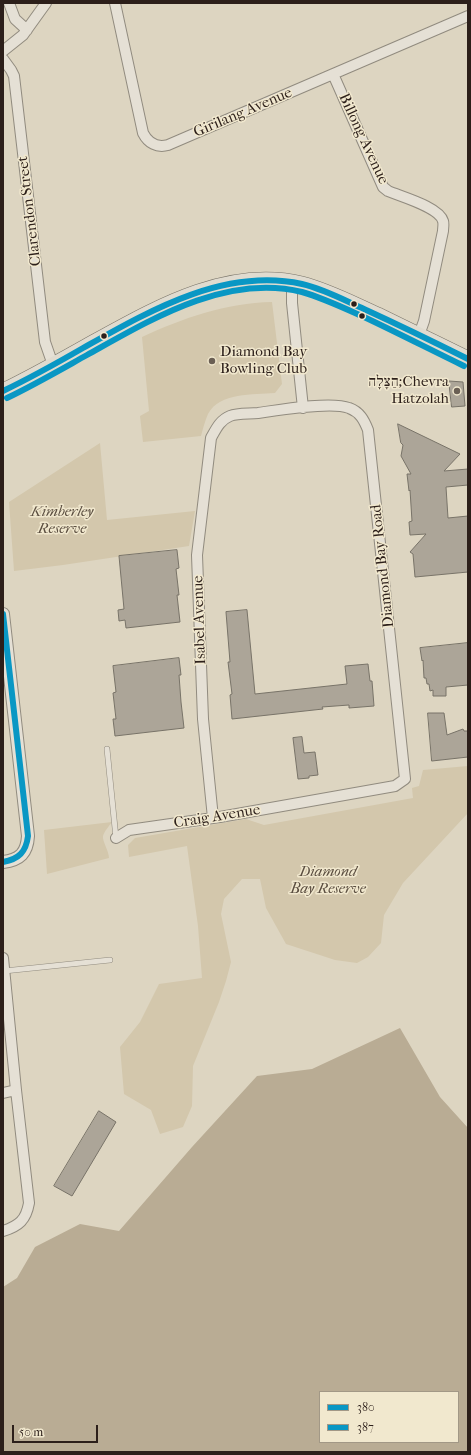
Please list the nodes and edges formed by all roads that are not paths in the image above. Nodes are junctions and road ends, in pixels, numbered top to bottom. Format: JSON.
{"nodes":[{"id":1,"x":9,"y":3,"type":"edge"},
{"id":2,"x":46,"y":3,"type":"edge"},
{"id":3,"x":115,"y":3,"type":"edge"},
{"id":4,"x":468,"y":16,"type":"edge"},
{"id":5,"x":27,"y":30,"type":"junction"},
{"id":6,"x":3,"y":51,"type":"edge"},
{"id":7,"x":3,"y":59,"type":"edge"},
{"id":8,"x":333,"y":74,"type":"junction"},
{"id":9,"x":292,"y":283,"type":"junction"},
{"id":10,"x":419,"y":335,"type":"junction"},
{"id":11,"x":468,"y":359,"type":"edge"},
{"id":12,"x":53,"y":365,"type":"junction"},
{"id":13,"x":3,"y":391,"type":"edge"},
{"id":14,"x":303,"y":408,"type":"junction"},
{"id":15,"x":218,"y":424,"type":"joint"},
{"id":16,"x":3,"y":614,"type":"edge"},
{"id":17,"x":4,"y":628,"type":"edge"},
{"id":18,"x":107,"y":749,"type":"dead end"},
{"id":19,"x":405,"y":779,"type":"joint"},
{"id":20,"x":213,"y":818,"type":"junction"},
{"id":21,"x":116,"y":838,"type":"joint"},
{"id":22,"x":3,"y":862,"type":"edge"},
{"id":23,"x":3,"y":958,"type":"edge"},
{"id":24,"x":110,"y":960,"type":"dead end"},
{"id":25,"x":4,"y":971,"type":"junction"},
{"id":26,"x":6,"y":1013,"type":"edge"},
{"id":27,"x":16,"y":1090,"type":"junction"},
{"id":28,"x":3,"y":1093,"type":"edge"},
{"id":29,"x":3,"y":1231,"type":"edge"}],
"edges":[{"from":1,"to":5,"type":"street"},
{"from":2,"to":5,"type":"street"},
{"from":3,"to":8,"type":"street","name":"Girilang Avenue"},
{"from":4,"to":8,"type":"street","name":"Girilang Avenue"},
{"from":5,"to":6,"type":"street"},
{"from":7,"to":12,"type":"street","name":"Clarendon Street"},
{"from":8,"to":10,"type":"street","name":"Billong Avenue"},
{"from":9,"to":10,"type":"main road"},
{"from":9,"to":12,"type":"main road"},
{"from":9,"to":14,"type":"street"},
{"from":10,"to":11,"type":"main road"},
{"from":12,"to":13,"type":"main road"},
{"from":14,"to":15,"type":"street","name":"Diamond Bay Road"},
{"from":14,"to":19,"type":"street","name":"Diamond Bay Road"},
{"from":15,"to":20,"type":"street","name":"Isabel Avenue"},
{"from":16,"to":17,"type":"street"},
{"from":17,"to":22,"type":"street"},
{"from":18,"to":21,"type":"lane","name":"Craig Avenue"},
{"from":19,"to":20,"type":"street","name":"Craig Avenue"},
{"from":20,"to":21,"type":"street","name":"Craig Avenue"},
{"from":23,"to":25,"type":"street"},
{"from":24,"to":25,"type":"lane"},
{"from":25,"to":26,"type":"street"},
{"from":26,"to":27,"type":"street"},
{"from":27,"to":28,"type":"street"},
{"from":27,"to":29,"type":"street"}]}
